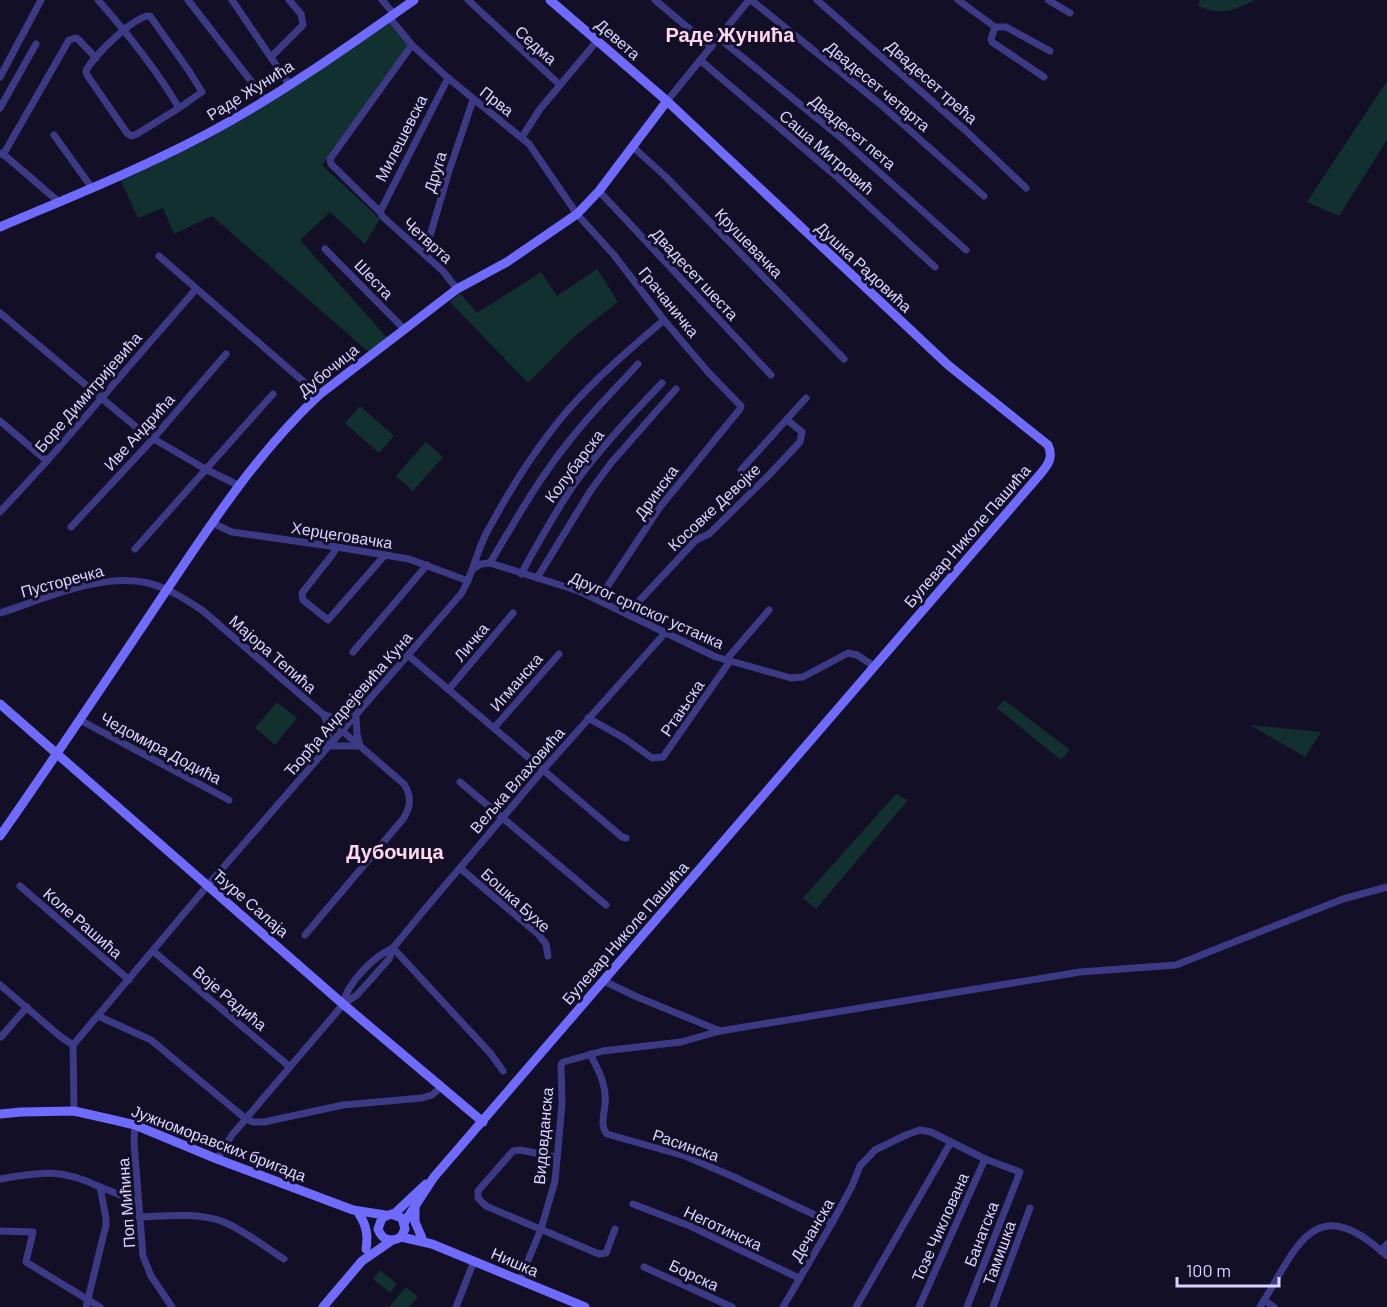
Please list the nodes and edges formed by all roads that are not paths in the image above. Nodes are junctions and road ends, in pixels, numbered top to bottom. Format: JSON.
{"nodes":[{"id":1,"x":41,"y":0,"type":"edge"},
{"id":2,"x":98,"y":0,"type":"edge"},
{"id":3,"x":188,"y":0,"type":"edge"},
{"id":4,"x":232,"y":0,"type":"edge"},
{"id":5,"x":289,"y":0,"type":"edge"},
{"id":6,"x":382,"y":0,"type":"edge"},
{"id":7,"x":414,"y":0,"type":"edge"},
{"id":8,"x":468,"y":0,"type":"edge"},
{"id":9,"x":550,"y":0,"type":"edge"},
{"id":10,"x":655,"y":0,"type":"edge"},
{"id":11,"x":750,"y":0,"type":"edge"},
{"id":12,"x":817,"y":0,"type":"edge"},
{"id":13,"x":958,"y":0,"type":"edge"},
{"id":14,"x":1048,"y":0,"type":"edge"},
{"id":15,"x":1070,"y":13,"type":"dead end"},
{"id":16,"x":392,"y":15,"type":"junction"},
{"id":17,"x":994,"y":27,"type":"junction"},
{"id":18,"x":124,"y":30,"type":"junction"},
{"id":19,"x":719,"y":38,"type":"junction"},
{"id":20,"x":597,"y":41,"type":"junction"},
{"id":21,"x":36,"y":44,"type":"dead end"},
{"id":22,"x":412,"y":45,"type":"junction"},
{"id":23,"x":711,"y":47,"type":"junction"},
{"id":24,"x":1050,"y":51,"type":"dead end"},
{"id":25,"x":272,"y":56,"type":"junction"},
{"id":26,"x":96,"y":58,"type":"junction"},
{"id":27,"x":700,"y":60,"type":"junction"},
{"id":28,"x":0,"y":77,"type":"edge"},
{"id":29,"x":1044,"y":77,"type":"dead end"},
{"id":30,"x":448,"y":78,"type":"junction"},
{"id":31,"x":290,"y":84,"type":"junction"},
{"id":32,"x":560,"y":85,"type":"junction"},
{"id":33,"x":265,"y":99,"type":"junction"},
{"id":34,"x":473,"y":100,"type":"junction"},
{"id":35,"x":667,"y":101,"type":"junction"},
{"id":36,"x":0,"y":108,"type":"edge"},
{"id":37,"x":179,"y":108,"type":"junction"},
{"id":38,"x":54,"y":135,"type":"dead end"},
{"id":39,"x":522,"y":137,"type":"junction"},
{"id":40,"x":633,"y":147,"type":"junction"},
{"id":41,"x":2,"y":153,"type":"edge"},
{"id":42,"x":92,"y":188,"type":"junction"},
{"id":43,"x":1026,"y":188,"type":"dead end"},
{"id":44,"x":599,"y":191,"type":"junction"},
{"id":45,"x":984,"y":196,"type":"dead end"},
{"id":46,"x":59,"y":202,"type":"junction"},
{"id":47,"x":380,"y":212,"type":"junction"},
{"id":48,"x":577,"y":214,"type":"junction"},
{"id":49,"x":0,"y":227,"type":"edge"},
{"id":50,"x":325,"y":249,"type":"dead end"},
{"id":51,"x":966,"y":250,"type":"dead end"},
{"id":52,"x":425,"y":253,"type":"junction"},
{"id":53,"x":159,"y":256,"type":"dead end"},
{"id":54,"x":935,"y":267,"type":"dead end"},
{"id":55,"x":196,"y":289,"type":"junction"},
{"id":56,"x":457,"y":289,"type":"junction"},
{"id":57,"x":0,"y":313,"type":"edge"},
{"id":58,"x":664,"y":320,"type":"junction"},
{"id":59,"x":404,"y":329,"type":"junction"},
{"id":60,"x":226,"y":354,"type":"dead end"},
{"id":61,"x":844,"y":359,"type":"dead end"},
{"id":62,"x":638,"y":364,"type":"dead end"},
{"id":63,"x":771,"y":375,"type":"dead end"},
{"id":64,"x":662,"y":383,"type":"dead end"},
{"id":65,"x":676,"y":389,"type":"dead end"},
{"id":66,"x":273,"y":394,"type":"dead end"},
{"id":67,"x":319,"y":395,"type":"junction"},
{"id":68,"x":806,"y":398,"type":"dead end"},
{"id":69,"x":101,"y":399,"type":"junction"},
{"id":70,"x":741,"y":407,"type":"joint"},
{"id":71,"x":787,"y":420,"type":"junction"},
{"id":72,"x":0,"y":421,"type":"edge"},
{"id":73,"x":152,"y":440,"type":"junction"},
{"id":74,"x":1048,"y":445,"type":"joint"},
{"id":75,"x":47,"y":461,"type":"junction"},
{"id":76,"x":207,"y":470,"type":"junction"},
{"id":77,"x":741,"y":470,"type":"dead end"},
{"id":78,"x":238,"y":485,"type":"junction"},
{"id":79,"x":0,"y":512,"type":"edge"},
{"id":80,"x":212,"y":524,"type":"junction"},
{"id":81,"x":71,"y":527,"type":"dead end"},
{"id":82,"x":337,"y":547,"type":"junction"},
{"id":83,"x":135,"y":549,"type":"dead end"},
{"id":84,"x":385,"y":555,"type":"junction"},
{"id":85,"x":490,"y":563,"type":"junction"},
{"id":86,"x":427,"y":565,"type":"junction"},
{"id":87,"x":473,"y":569,"type":"junction"},
{"id":88,"x":521,"y":574,"type":"junction"},
{"id":89,"x":537,"y":578,"type":"junction"},
{"id":90,"x":468,"y":580,"type":"junction"},
{"id":91,"x":166,"y":590,"type":"junction"},
{"id":92,"x":599,"y":599,"type":"junction"},
{"id":93,"x":769,"y":610,"type":"dead end"},
{"id":94,"x":0,"y":613,"type":"edge"},
{"id":95,"x":513,"y":614,"type":"dead end"},
{"id":96,"x":627,"y":614,"type":"junction"},
{"id":97,"x":665,"y":633,"type":"junction"},
{"id":98,"x":353,"y":652,"type":"dead end"},
{"id":99,"x":559,"y":654,"type":"dead end"},
{"id":100,"x":409,"y":656,"type":"junction"},
{"id":101,"x":728,"y":661,"type":"junction"},
{"id":102,"x":874,"y":666,"type":"junction"},
{"id":103,"x":449,"y":689,"type":"junction"},
{"id":104,"x":1,"y":709,"type":"edge"},
{"id":105,"x":324,"y":715,"type":"junction"},
{"id":106,"x":356,"y":716,"type":"junction"},
{"id":107,"x":588,"y":718,"type":"junction"},
{"id":108,"x":80,"y":720,"type":"junction"},
{"id":109,"x":494,"y":728,"type":"junction"},
{"id":110,"x":342,"y":731,"type":"junction"},
{"id":111,"x":329,"y":746,"type":"junction"},
{"id":112,"x":360,"y":746,"type":"junction"},
{"id":113,"x":57,"y":755,"type":"junction"},
{"id":114,"x":543,"y":770,"type":"junction"},
{"id":115,"x":460,"y":782,"type":"dead end"},
{"id":116,"x":229,"y":800,"type":"dead end"},
{"id":117,"x":502,"y":818,"type":"junction"},
{"id":118,"x":0,"y":836,"type":"edge"},
{"id":119,"x":626,"y":838,"type":"dead end"},
{"id":120,"x":460,"y":868,"type":"junction"},
{"id":121,"x":208,"y":885,"type":"junction"},
{"id":122,"x":20,"y":886,"type":"dead end"},
{"id":123,"x":1387,"y":887,"type":"edge"},
{"id":124,"x":606,"y":905,"type":"dead end"},
{"id":125,"x":305,"y":935,"type":"dead end"},
{"id":126,"x":393,"y":948,"type":"junction"},
{"id":127,"x":153,"y":951,"type":"junction"},
{"id":128,"x":548,"y":956,"type":"dead end"},
{"id":129,"x":129,"y":980,"type":"junction"},
{"id":130,"x":604,"y":981,"type":"junction"},
{"id":131,"x":0,"y":985,"type":"edge"},
{"id":132,"x":343,"y":1004,"type":"junction"},
{"id":133,"x":27,"y":1007,"type":"junction"},
{"id":134,"x":98,"y":1016,"type":"junction"},
{"id":135,"x":720,"y":1031,"type":"junction"},
{"id":136,"x":1,"y":1037,"type":"edge"},
{"id":137,"x":73,"y":1045,"type":"junction"},
{"id":138,"x":590,"y":1054,"type":"junction"},
{"id":139,"x":290,"y":1067,"type":"junction"},
{"id":140,"x":503,"y":1071,"type":"dead end"},
{"id":141,"x":441,"y":1088,"type":"junction"},
{"id":142,"x":74,"y":1112,"type":"junction"},
{"id":143,"x":0,"y":1114,"type":"edge"},
{"id":144,"x":246,"y":1119,"type":"junction"},
{"id":145,"x":483,"y":1122,"type":"junction"},
{"id":146,"x":135,"y":1125,"type":"junction"},
{"id":147,"x":951,"y":1142,"type":"junction"},
{"id":148,"x":556,"y":1157,"type":"junction"},
{"id":149,"x":217,"y":1159,"type":"junction"},
{"id":150,"x":985,"y":1159,"type":"junction"},
{"id":151,"x":434,"y":1177,"type":"junction"},
{"id":152,"x":0,"y":1179,"type":"edge"},
{"id":153,"x":100,"y":1187,"type":"junction"},
{"id":154,"x":138,"y":1202,"type":"junction"},
{"id":155,"x":416,"y":1204,"type":"junction"},
{"id":156,"x":633,"y":1204,"type":"dead end"},
{"id":157,"x":1030,"y":1208,"type":"dead end"},
{"id":158,"x":356,"y":1212,"type":"junction"},
{"id":159,"x":390,"y":1215,"type":"junction"},
{"id":160,"x":139,"y":1217,"type":"junction"},
{"id":161,"x":832,"y":1223,"type":"junction"},
{"id":162,"x":404,"y":1229,"type":"junction"},
{"id":163,"x":541,"y":1229,"type":"junction"},
{"id":164,"x":615,"y":1229,"type":"dead end"},
{"id":165,"x":0,"y":1231,"type":"edge"},
{"id":166,"x":379,"y":1231,"type":"junction"},
{"id":167,"x":423,"y":1238,"type":"junction"},
{"id":168,"x":391,"y":1241,"type":"junction"},
{"id":169,"x":432,"y":1244,"type":"junction"},
{"id":170,"x":1387,"y":1244,"type":"edge"},
{"id":171,"x":366,"y":1249,"type":"junction"},
{"id":172,"x":1381,"y":1251,"type":"junction"},
{"id":173,"x":1387,"y":1257,"type":"edge"},
{"id":174,"x":284,"y":1259,"type":"dead end"},
{"id":175,"x":362,"y":1261,"type":"junction"},
{"id":176,"x":474,"y":1261,"type":"junction"},
{"id":177,"x":644,"y":1267,"type":"dead end"},
{"id":178,"x":800,"y":1278,"type":"junction"},
{"id":179,"x":520,"y":1280,"type":"junction"},
{"id":180,"x":87,"y":1298,"type":"junction"},
{"id":181,"x":1262,"y":1304,"type":"edge"},
{"id":182,"x":86,"y":1307,"type":"edge"},
{"id":183,"x":100,"y":1307,"type":"edge"},
{"id":184,"x":172,"y":1307,"type":"edge"},
{"id":185,"x":323,"y":1307,"type":"edge"},
{"id":186,"x":456,"y":1307,"type":"edge"},
{"id":187,"x":585,"y":1307,"type":"edge"},
{"id":188,"x":732,"y":1307,"type":"edge"},
{"id":189,"x":783,"y":1307,"type":"edge"},
{"id":190,"x":855,"y":1307,"type":"edge"},
{"id":191,"x":919,"y":1307,"type":"edge"},
{"id":192,"x":967,"y":1307,"type":"edge"},
{"id":193,"x":993,"y":1307,"type":"edge"},
{"id":194,"x":1274,"y":1307,"type":"edge"}],
"edges":[{"from":1,"to":28,"type":"street"},
{"from":2,"to":18,"type":"street"},
{"from":3,"to":33,"type":"street"},
{"from":4,"to":25,"type":"street"},
{"from":5,"to":25,"type":"street"},
{"from":6,"to":16,"type":"street","name":"Прва"},
{"from":7,"to":16,"type":"street","name":"Раде Жунића"},
{"from":8,"to":32,"type":"street","name":"Седма"},
{"from":9,"to":20,"type":"street","name":"Девета"},
{"from":10,"to":23,"type":"street"},
{"from":11,"to":19,"type":"street","name":"Дубочица"},
{"from":11,"to":45,"type":"street","name":"Двадесет четврта"},
{"from":12,"to":43,"type":"street","name":"Двадесет трећа"},
{"from":13,"to":17,"type":"street"},
{"from":14,"to":15,"type":"street"},
{"from":16,"to":22,"type":"street","name":"Прва"},
{"from":16,"to":31,"type":"street","name":"Раде Жунића"},
{"from":17,"to":24,"type":"street"},
{"from":17,"to":29,"type":"street"},
{"from":18,"to":26,"type":"street"},
{"from":18,"to":37,"type":"street"},
{"from":18,"to":37,"type":"street"},
{"from":19,"to":23,"type":"street","name":"Дубочица"},
{"from":19,"to":51,"type":"street","name":"Двадесет пета"},
{"from":20,"to":32,"type":"street"},
{"from":20,"to":35,"type":"street","name":"Девета"},
{"from":21,"to":36,"type":"street"},
{"from":22,"to":30,"type":"street","name":"Прва"},
{"from":22,"to":47,"type":"street","name":"Четврта"},
{"from":23,"to":27,"type":"street","name":"Дубочица"},
{"from":25,"to":31,"type":"street"},
{"from":26,"to":37,"type":"street"},
{"from":26,"to":41,"type":"street"},
{"from":27,"to":35,"type":"street","name":"Дубочица"},
{"from":27,"to":54,"type":"street","name":"Саша Митровић"},
{"from":30,"to":34,"type":"street","name":"Прва"},
{"from":30,"to":47,"type":"street","name":"Милешевска"},
{"from":31,"to":33,"type":"street","name":"Раде Жунића"},
{"from":32,"to":39,"type":"street"},
{"from":33,"to":42,"type":"street","name":"Раде Жунића"},
{"from":34,"to":39,"type":"street","name":"Прва"},
{"from":34,"to":52,"type":"street","name":"Друга"},
{"from":35,"to":40,"type":"street","name":"Дубочица"},
{"from":35,"to":74,"type":"street","name":"Душка Радовића"},
{"from":38,"to":42,"type":"street"},
{"from":39,"to":48,"type":"street","name":"Прва"},
{"from":40,"to":44,"type":"street","name":"Дубочица"},
{"from":40,"to":61,"type":"street","name":"Крушевачка"},
{"from":41,"to":46,"type":"street"},
{"from":42,"to":46,"type":"street","name":"Раде Жунића"},
{"from":44,"to":48,"type":"street","name":"Дубочица"},
{"from":44,"to":63,"type":"street","name":"Двадесет шеста"},
{"from":46,"to":49,"type":"street","name":"Раде Жунића"},
{"from":47,"to":52,"type":"street","name":"Четврта"},
{"from":48,"to":56,"type":"street","name":"Дубочица"},
{"from":48,"to":58,"type":"street","name":"Грачаничка"},
{"from":50,"to":59,"type":"street","name":"Шеста"},
{"from":52,"to":56,"type":"street","name":"Четврта"},
{"from":53,"to":55,"type":"street"},
{"from":55,"to":67,"type":"street"},
{"from":55,"to":69,"type":"street","name":"Боре Димитријевића"},
{"from":56,"to":59,"type":"street","name":"Дубочица"},
{"from":57,"to":69,"type":"street"},
{"from":58,"to":70,"type":"street","name":"Грачаничка"},
{"from":58,"to":87,"type":"street","name":"Ђорђа Андрејевића Куна"},
{"from":59,"to":67,"type":"street","name":"Дубочица"},
{"from":60,"to":73,"type":"street","name":"Иве Андрића"},
{"from":62,"to":85,"type":"street"},
{"from":64,"to":88,"type":"street","name":"Колубарска"},
{"from":65,"to":89,"type":"street"},
{"from":66,"to":76,"type":"street"},
{"from":67,"to":78,"type":"street","name":"Дубочица"},
{"from":68,"to":71,"type":"street","name":"Косовке Девојке"},
{"from":69,"to":73,"type":"street"},
{"from":69,"to":75,"type":"street","name":"Боре Димитријевића"},
{"from":70,"to":92,"type":"street","name":"Дринска"},
{"from":71,"to":77,"type":"street","name":"Косовке Девојке"},
{"from":71,"to":96,"type":"street","name":"Косовке Девојке"},
{"from":72,"to":75,"type":"street"},
{"from":73,"to":76,"type":"street"},
{"from":73,"to":81,"type":"street","name":"Иве Андрића"},
{"from":74,"to":102,"type":"street","name":"Булевар Николе Пашића"},
{"from":75,"to":79,"type":"street","name":"Боре Димитријевића"},
{"from":76,"to":78,"type":"street"},
{"from":76,"to":83,"type":"street"},
{"from":78,"to":80,"type":"street","name":"Дубочица"},
{"from":80,"to":82,"type":"street","name":"Херцеговачка"},
{"from":80,"to":91,"type":"street","name":"Дубочица"},
{"from":82,"to":84,"type":"street","name":"Херцеговачка"},
{"from":82,"to":84,"type":"street"},
{"from":84,"to":86,"type":"street","name":"Херцеговачка"},
{"from":85,"to":87,"type":"street"},
{"from":85,"to":88,"type":"street","name":"Другог српског устанка"},
{"from":86,"to":90,"type":"street","name":"Херцеговачка"},
{"from":86,"to":98,"type":"street"},
{"from":87,"to":90,"type":"street","name":"Ђорђа Андрејевића Куна"},
{"from":88,"to":89,"type":"street","name":"Другог српског устанка"},
{"from":89,"to":92,"type":"street","name":"Другог српског устанка"},
{"from":90,"to":100,"type":"street","name":"Ђорђа Андрејевића Куна"},
{"from":91,"to":94,"type":"street","name":"Пусторечка"},
{"from":91,"to":105,"type":"street","name":"Мајора Тепића"},
{"from":91,"to":108,"type":"street","name":"Дубочица"},
{"from":92,"to":96,"type":"street","name":"Другог српског устанка"},
{"from":93,"to":101,"type":"street","name":"Ртањска"},
{"from":95,"to":103,"type":"street","name":"Личка"},
{"from":96,"to":97,"type":"street","name":"Другог српског устанка"},
{"from":97,"to":101,"type":"street","name":"Другог српског устанка"},
{"from":97,"to":107,"type":"street","name":"Вељка Влаховића"},
{"from":99,"to":109,"type":"street","name":"Игманска"},
{"from":100,"to":103,"type":"street"},
{"from":100,"to":106,"type":"street","name":"Ђорђа Андрејевића Куна"},
{"from":101,"to":102,"type":"street","name":"Другог српског устанка"},
{"from":101,"to":107,"type":"street","name":"Ртањска"},
{"from":102,"to":130,"type":"street","name":"Булевар Николе Пашића"},
{"from":103,"to":109,"type":"street"},
{"from":104,"to":113,"type":"street","name":"Ђуре Салаја"},
{"from":105,"to":106,"type":"street"},
{"from":105,"to":110,"type":"street","name":"Мајора Тепића"},
{"from":105,"to":111,"type":"street"},
{"from":106,"to":110,"type":"street","name":"Ђорђа Андрејевића Куна"},
{"from":106,"to":112,"type":"street"},
{"from":107,"to":114,"type":"street","name":"Вељка Влаховића"},
{"from":108,"to":113,"type":"street","name":"Дубочица"},
{"from":108,"to":116,"type":"street","name":"Чедомира Додића"},
{"from":109,"to":114,"type":"street"},
{"from":110,"to":111,"type":"street","name":"Ђорђа Андрејевића Куна"},
{"from":110,"to":112,"type":"street","name":"Мајора Тепића"},
{"from":111,"to":112,"type":"street"},
{"from":111,"to":121,"type":"street","name":"Ђорђа Андрејевића Куна"},
{"from":112,"to":125,"type":"street","name":"Мајора Тепића"},
{"from":113,"to":118,"type":"street","name":"Дубочица"},
{"from":113,"to":121,"type":"street","name":"Ђуре Салаја"},
{"from":114,"to":117,"type":"street","name":"Вељка Влаховића"},
{"from":114,"to":119,"type":"street"},
{"from":115,"to":117,"type":"street"},
{"from":117,"to":120,"type":"street","name":"Вељка Влаховића"},
{"from":117,"to":124,"type":"street"},
{"from":120,"to":126,"type":"street","name":"Вељка Влаховића"},
{"from":120,"to":128,"type":"street","name":"Бошка Бухе"},
{"from":121,"to":127,"type":"street","name":"Ђорђа Андрејевића Куна"},
{"from":121,"to":132,"type":"street","name":"Ђуре Салаја"},
{"from":122,"to":129,"type":"street","name":"Коле Рашића"},
{"from":123,"to":135,"type":"street"},
{"from":126,"to":132,"type":"street","name":"Вељка Влаховића"},
{"from":126,"to":140,"type":"street"},
{"from":127,"to":129,"type":"street","name":"Ђорђа Андрејевића Куна"},
{"from":127,"to":139,"type":"street","name":"Воје Радића"},
{"from":129,"to":134,"type":"street","name":"Ђорђа Андрејевића Куна"},
{"from":130,"to":135,"type":"street"},
{"from":130,"to":145,"type":"street","name":"Булевар Николе Пашића"},
{"from":131,"to":133,"type":"street"},
{"from":132,"to":139,"type":"street","name":"Вељка Влаховића"},
{"from":132,"to":141,"type":"street","name":"Ђуре Салаја"},
{"from":133,"to":136,"type":"street"},
{"from":133,"to":137,"type":"street"},
{"from":134,"to":137,"type":"street","name":"Ђорђа Андрејевића Куна"},
{"from":134,"to":144,"type":"street"},
{"from":135,"to":138,"type":"street"},
{"from":137,"to":142,"type":"street"},
{"from":138,"to":148,"type":"street","name":"Видовданска"},
{"from":138,"to":161,"type":"street","name":"Расинска"},
{"from":139,"to":144,"type":"street","name":"Вељка Влаховића"},
{"from":141,"to":144,"type":"street"},
{"from":141,"to":145,"type":"street","name":"Ђуре Салаја"},
{"from":142,"to":143,"type":"street","name":"Јужноморавских бригада"},
{"from":142,"to":146,"type":"street","name":"Јужноморавских бригада"},
{"from":144,"to":149,"type":"street","name":"Вељка Влаховића"},
{"from":145,"to":151,"type":"street","name":"Булевар Николе Пашића"},
{"from":146,"to":149,"type":"street","name":"Јужноморавских бригада"},
{"from":146,"to":154,"type":"street","name":"Поп Мићина"},
{"from":147,"to":150,"type":"street"},
{"from":147,"to":161,"type":"street","name":"Дечанска"},
{"from":147,"to":190,"type":"street"},
{"from":148,"to":163,"type":"street","name":"Видовданска"},
{"from":148,"to":163,"type":"street"},
{"from":149,"to":158,"type":"street","name":"Јужноморавских бригада"},
{"from":150,"to":191,"type":"street","name":"Тозе Чиклована"},
{"from":150,"to":192,"type":"street","name":"Банатска"},
{"from":151,"to":155,"type":"street","name":"Булевар Николе Пашића"},
{"from":151,"to":159,"type":"street"},
{"from":152,"to":153,"type":"street"},
{"from":153,"to":154,"type":"street"},
{"from":153,"to":180,"type":"street"},
{"from":154,"to":160,"type":"street","name":"Поп Мићина"},
{"from":155,"to":162,"type":"street","name":"Булевар Николе Пашића"},
{"from":155,"to":167,"type":"street"},
{"from":156,"to":178,"type":"street","name":"Неготинска"},
{"from":157,"to":193,"type":"street","name":"Тамишка"},
{"from":158,"to":159,"type":"street","name":"Јужноморавских бригада"},
{"from":158,"to":166,"type":"street","name":"Јужноморавских бригада"},
{"from":158,"to":171,"type":"street"},
{"from":159,"to":162,"type":"street"},
{"from":159,"to":166,"type":"street"},
{"from":160,"to":174,"type":"street"},
{"from":160,"to":184,"type":"street","name":"Поп Мићина"},
{"from":161,"to":178,"type":"street","name":"Дечанска"},
{"from":162,"to":167,"type":"street"},
{"from":162,"to":168,"type":"street"},
{"from":162,"to":169,"type":"street"},
{"from":163,"to":164,"type":"street"},
{"from":163,"to":179,"type":"street","name":"Видовданска"},
{"from":165,"to":180,"type":"street"},
{"from":166,"to":168,"type":"street"},
{"from":166,"to":171,"type":"street"},
{"from":167,"to":169,"type":"street"},
{"from":168,"to":175,"type":"street"},
{"from":169,"to":176,"type":"street","name":"Нишка"},
{"from":170,"to":172,"type":"street"},
{"from":171,"to":175,"type":"street"},
{"from":172,"to":173,"type":"street"},
{"from":172,"to":181,"type":"street"},
{"from":175,"to":185,"type":"street"},
{"from":176,"to":179,"type":"street","name":"Нишка"},
{"from":176,"to":186,"type":"street"},
{"from":177,"to":188,"type":"street","name":"Борска"},
{"from":178,"to":189,"type":"street","name":"Дечанска"},
{"from":179,"to":187,"type":"street","name":"Нишка"},
{"from":180,"to":182,"type":"street"},
{"from":180,"to":183,"type":"street"},
{"from":181,"to":194,"type":"street"}]}
